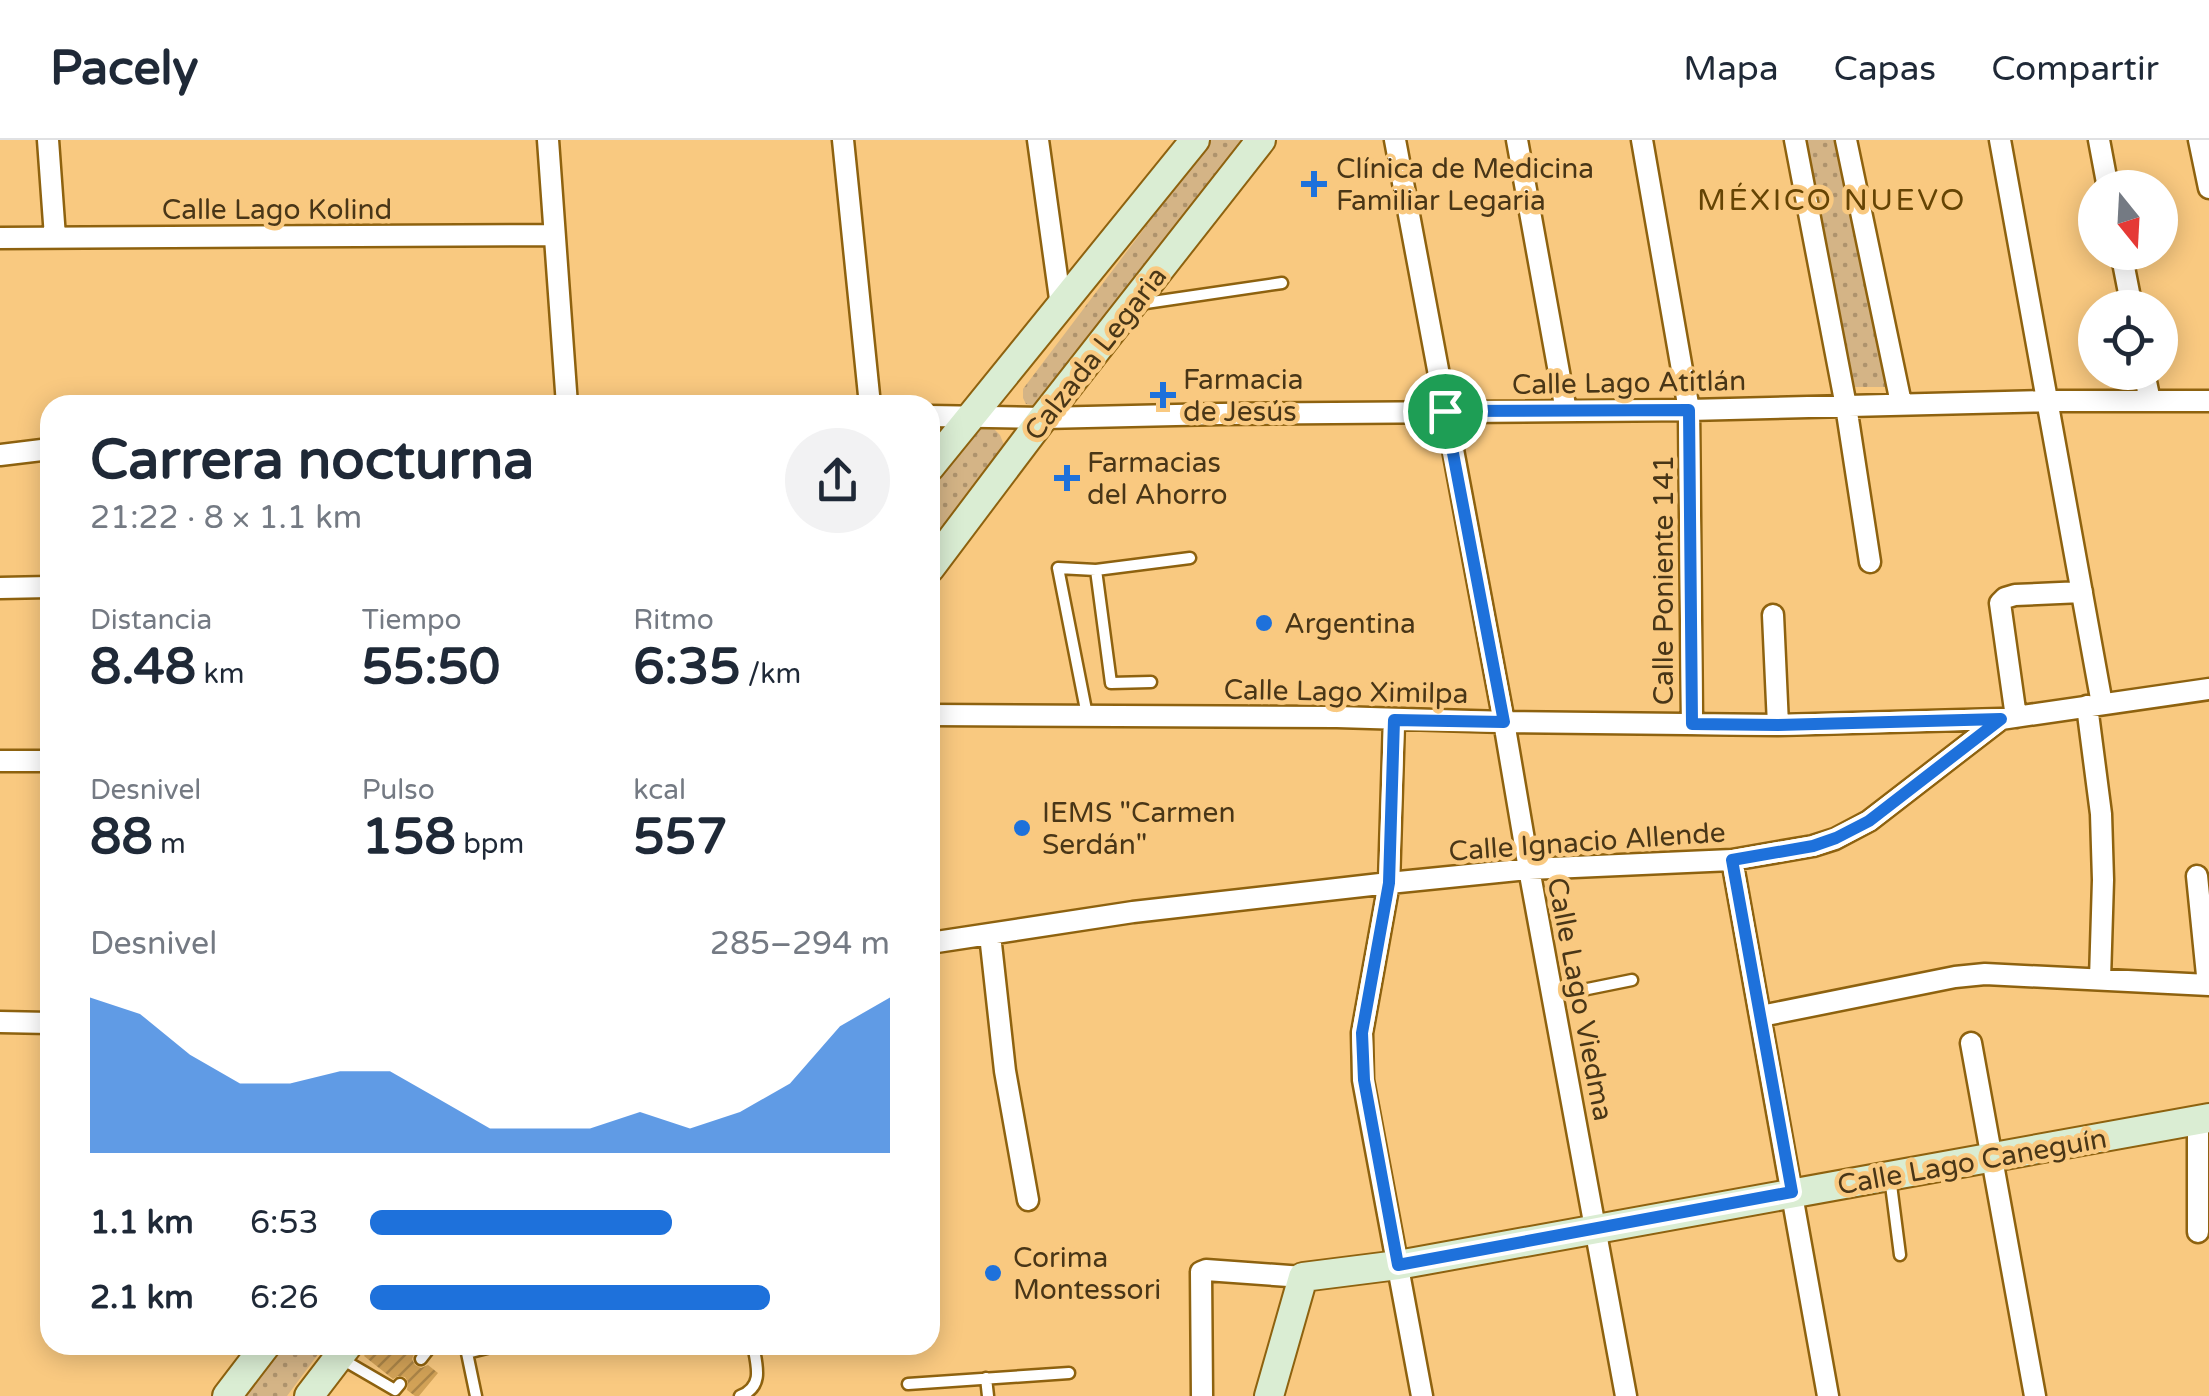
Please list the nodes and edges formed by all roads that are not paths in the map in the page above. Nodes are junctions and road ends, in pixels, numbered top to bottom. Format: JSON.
{"nodes":[{"id":1,"x":48,"y":140,"type":"edge"},
{"id":2,"x":548,"y":140,"type":"edge"},
{"id":3,"x":844,"y":140,"type":"edge"},
{"id":4,"x":1038,"y":140,"type":"edge"},
{"id":5,"x":1195,"y":140,"type":"edge"},
{"id":6,"x":1261,"y":140,"type":"edge"},
{"id":7,"x":1395,"y":140,"type":"edge"},
{"id":8,"x":1518,"y":140,"type":"edge"},
{"id":9,"x":1642,"y":140,"type":"edge"},
{"id":10,"x":1795,"y":140,"type":"edge"},
{"id":11,"x":1846,"y":140,"type":"edge"},
{"id":12,"x":2000,"y":140,"type":"edge"},
{"id":13,"x":2099,"y":140,"type":"edge"},
{"id":14,"x":2199,"y":140,"type":"edge"},
{"id":15,"x":2105,"y":170,"type":"edge"},
{"id":16,"x":2209,"y":188,"type":"edge"},
{"id":17,"x":554,"y":235,"type":"junction"},
{"id":18,"x":0,"y":238,"type":"edge"},
{"id":19,"x":55,"y":238,"type":"junction"},
{"id":20,"x":1282,"y":283,"type":"dead end"},
{"id":21,"x":1133,"y":304,"type":"junction"},
{"id":22,"x":1060,"y":306,"type":"junction"},
{"id":23,"x":2148,"y":390,"type":"edge"},
{"id":24,"x":566,"y":395,"type":"edge"},
{"id":25,"x":869,"y":395,"type":"edge"},
{"id":26,"x":2049,"y":401,"type":"junction"},
{"id":27,"x":2150,"y":401,"type":"junction"},
{"id":28,"x":2209,"y":401,"type":"edge"},
{"id":29,"x":1901,"y":403,"type":"junction"},
{"id":30,"x":1846,"y":406,"type":"junction"},
{"id":31,"x":1689,"y":410,"type":"junction"},
{"id":32,"x":1445,"y":411,"type":"junction"},
{"id":33,"x":1566,"y":411,"type":"junction"},
{"id":34,"x":940,"y":416,"type":"edge"},
{"id":35,"x":970,"y":416,"type":"junction"},
{"id":36,"x":1042,"y":418,"type":"junction"},
{"id":37,"x":40,"y":449,"type":"edge"},
{"id":38,"x":0,"y":454,"type":"edge"},
{"id":39,"x":940,"y":455,"type":"edge"},
{"id":40,"x":940,"y":555,"type":"edge"},
{"id":41,"x":1190,"y":558,"type":"dead end"},
{"id":42,"x":1870,"y":562,"type":"dead end"},
{"id":43,"x":1096,"y":570,"type":"junction"},
{"id":44,"x":40,"y":587,"type":"edge"},
{"id":45,"x":0,"y":588,"type":"edge"},
{"id":46,"x":2082,"y":592,"type":"junction"},
{"id":47,"x":1773,"y":615,"type":"dead end"},
{"id":48,"x":1151,"y":682,"type":"dead end"},
{"id":49,"x":2209,"y":688,"type":"edge"},
{"id":50,"x":2095,"y":705,"type":"junction"},
{"id":51,"x":1088,"y":715,"type":"junction"},
{"id":52,"x":940,"y":716,"type":"edge"},
{"id":53,"x":2008,"y":718,"type":"junction"},
{"id":54,"x":1394,"y":720,"type":"junction"},
{"id":55,"x":1504,"y":722,"type":"junction"},
{"id":56,"x":1692,"y":724,"type":"junction"},
{"id":57,"x":1778,"y":725,"type":"junction"},
{"id":58,"x":0,"y":761,"type":"edge"},
{"id":59,"x":40,"y":761,"type":"edge"},
{"id":60,"x":1732,"y":860,"type":"junction"},
{"id":61,"x":1529,"y":869,"type":"junction"},
{"id":62,"x":2197,"y":876,"type":"dead end"},
{"id":63,"x":1389,"y":883,"type":"junction"},
{"id":64,"x":990,"y":935,"type":"junction"},
{"id":65,"x":940,"y":942,"type":"edge"},
{"id":66,"x":2100,"y":979,"type":"junction"},
{"id":67,"x":1632,"y":980,"type":"dead end"},
{"id":68,"x":2209,"y":984,"type":"edge"},
{"id":69,"x":1554,"y":996,"type":"junction"},
{"id":70,"x":1760,"y":1016,"type":"junction"},
{"id":71,"x":0,"y":1022,"type":"edge"},
{"id":72,"x":40,"y":1023,"type":"edge"},
{"id":73,"x":1971,"y":1043,"type":"dead end"},
{"id":74,"x":2204,"y":1119,"type":"edge"},
{"id":75,"x":1990,"y":1158,"type":"junction"},
{"id":76,"x":1890,"y":1176,"type":"junction"},
{"id":77,"x":1792,"y":1192,"type":"junction"},
{"id":78,"x":1028,"y":1200,"type":"dead end"},
{"id":79,"x":1595,"y":1228,"type":"junction"},
{"id":80,"x":2198,"y":1232,"type":"dead end"},
{"id":81,"x":1900,"y":1255,"type":"dead end"},
{"id":82,"x":1398,"y":1265,"type":"junction"},
{"id":83,"x":1303,"y":1277,"type":"junction"},
{"id":84,"x":258,"y":1355,"type":"edge"},
{"id":85,"x":341,"y":1355,"type":"edge"},
{"id":86,"x":349,"y":1355,"type":"edge"},
{"id":87,"x":424,"y":1355,"type":"edge"},
{"id":88,"x":466,"y":1355,"type":"edge"},
{"id":89,"x":755,"y":1355,"type":"edge"},
{"id":90,"x":421,"y":1359,"type":"dead end"},
{"id":91,"x":1069,"y":1373,"type":"dead end"},
{"id":92,"x":986,"y":1378,"type":"junction"},
{"id":93,"x":400,"y":1384,"type":"dead end"},
{"id":94,"x":908,"y":1384,"type":"dead end"},
{"id":95,"x":227,"y":1396,"type":"edge"},
{"id":96,"x":309,"y":1396,"type":"edge"},
{"id":97,"x":476,"y":1396,"type":"edge"},
{"id":98,"x":740,"y":1396,"type":"edge"},
{"id":99,"x":988,"y":1396,"type":"edge"},
{"id":100,"x":1202,"y":1396,"type":"edge"},
{"id":101,"x":1269,"y":1396,"type":"edge"},
{"id":102,"x":1422,"y":1396,"type":"edge"},
{"id":103,"x":1626,"y":1396,"type":"edge"},
{"id":104,"x":1828,"y":1396,"type":"edge"},
{"id":105,"x":2036,"y":1396,"type":"edge"}],
"edges":[{"from":1,"to":19,"type":"street"},
{"from":2,"to":17,"type":"street"},
{"from":3,"to":25,"type":"street"},
{"from":4,"to":22,"type":"street"},
{"from":5,"to":22,"type":"main road","name":"Calzada Legaria"},
{"from":6,"to":21,"type":"main road","name":"Calzada Legaria"},
{"from":7,"to":32,"type":"street","name":"Calle Lago Viedma"},
{"from":8,"to":33,"type":"street"},
{"from":9,"to":31,"type":"street","name":"Calle Poniente 141"},
{"from":10,"to":30,"type":"street"},
{"from":11,"to":29,"type":"street"},
{"from":12,"to":26,"type":"street"},
{"from":13,"to":15,"type":"street"},
{"from":14,"to":16,"type":"street"},
{"from":17,"to":19,"type":"street","name":"Calle Lago Kolind"},
{"from":17,"to":24,"type":"street"},
{"from":18,"to":19,"type":"street","name":"Calle Lago Kolind"},
{"from":20,"to":21,"type":"lane"},
{"from":21,"to":36,"type":"main road","name":"Calzada Legaria"},
{"from":22,"to":35,"type":"main road","name":"Calzada Legaria"},
{"from":23,"to":27,"type":"street"},
{"from":26,"to":27,"type":"street","name":"Calle Lago Atitlán"},
{"from":26,"to":29,"type":"street","name":"Calle Lago Atitlán"},
{"from":26,"to":46,"type":"street"},
{"from":27,"to":28,"type":"street","name":"Calle Lago Atitlán"},
{"from":29,"to":30,"type":"street","name":"Calle Lago Atitlán"},
{"from":30,"to":31,"type":"street","name":"Calle Lago Atitlán"},
{"from":30,"to":42,"type":"street"},
{"from":31,"to":33,"type":"street","name":"Calle Lago Atitlán"},
{"from":31,"to":56,"type":"street","name":"Calle Poniente 141"},
{"from":32,"to":33,"type":"street","name":"Calle Lago Atitlán"},
{"from":32,"to":36,"type":"street","name":"Calle Lago Atitlán"},
{"from":32,"to":55,"type":"street","name":"Calle Lago Viedma"},
{"from":34,"to":35,"type":"street","name":"Calle Lago Atitlán"},
{"from":35,"to":36,"type":"street","name":"Calle Lago Atitlán"},
{"from":35,"to":39,"type":"main road","name":"Calzada Legaria"},
{"from":36,"to":40,"type":"main road","name":"Calzada Legaria"},
{"from":37,"to":38,"type":"street"},
{"from":41,"to":43,"type":"lane"},
{"from":43,"to":48,"type":"lane"},
{"from":43,"to":51,"type":"lane"},
{"from":44,"to":45,"type":"street"},
{"from":46,"to":50,"type":"street"},
{"from":46,"to":53,"type":"street"},
{"from":47,"to":57,"type":"street"},
{"from":49,"to":50,"type":"street","name":"Calle Ignacio Allende"},
{"from":50,"to":53,"type":"street","name":"Calle Ignacio Allende"},
{"from":50,"to":66,"type":"street"},
{"from":51,"to":52,"type":"street","name":"Calle Lago Ximilpa"},
{"from":51,"to":54,"type":"street","name":"Calle Lago Ximilpa"},
{"from":53,"to":57,"type":"street","name":"Calle Lago Ximilpa"},
{"from":53,"to":60,"type":"street","name":"Calle Ignacio Allende"},
{"from":54,"to":55,"type":"street","name":"Calle Lago Ximilpa"},
{"from":54,"to":63,"type":"street"},
{"from":55,"to":56,"type":"street","name":"Calle Lago Ximilpa"},
{"from":55,"to":61,"type":"street","name":"Calle Lago Viedma"},
{"from":56,"to":57,"type":"street","name":"Calle Lago Ximilpa"},
{"from":58,"to":59,"type":"street"},
{"from":60,"to":61,"type":"street","name":"Calle Ignacio Allende"},
{"from":60,"to":70,"type":"street"},
{"from":61,"to":63,"type":"street","name":"Calle Ignacio Allende"},
{"from":61,"to":69,"type":"street","name":"Calle Lago Viedma"},
{"from":62,"to":68,"type":"street"},
{"from":63,"to":64,"type":"street","name":"Calle Ignacio Allende"},
{"from":63,"to":82,"type":"street"},
{"from":64,"to":65,"type":"street","name":"Calle Ignacio Allende"},
{"from":64,"to":78,"type":"street"},
{"from":66,"to":68,"type":"street"},
{"from":66,"to":70,"type":"street"},
{"from":67,"to":69,"type":"lane"},
{"from":69,"to":79,"type":"street","name":"Calle Lago Viedma"},
{"from":70,"to":77,"type":"street"},
{"from":71,"to":72,"type":"street"},
{"from":73,"to":75,"type":"street"},
{"from":74,"to":75,"type":"main road","name":"Calle Lago Caneguín"},
{"from":74,"to":80,"type":"street"},
{"from":75,"to":76,"type":"main road","name":"Calle Lago Caneguín"},
{"from":75,"to":105,"type":"street"},
{"from":76,"to":77,"type":"main road","name":"Calle Lago Caneguín"},
{"from":76,"to":81,"type":"lane"},
{"from":77,"to":79,"type":"main road","name":"Calle Lago Caneguín"},
{"from":77,"to":104,"type":"street"},
{"from":79,"to":82,"type":"main road","name":"Calle Lago Caneguín"},
{"from":79,"to":103,"type":"street","name":"Calle Lago Viedma"},
{"from":82,"to":83,"type":"main road","name":"Calle Lago Caneguín"},
{"from":82,"to":102,"type":"street"},
{"from":83,"to":100,"type":"street","name":"Calle Lago Caneguín"},
{"from":83,"to":101,"type":"main road"},
{"from":84,"to":95,"type":"main road"},
{"from":85,"to":96,"type":"main road"},
{"from":86,"to":93,"type":"lane"},
{"from":87,"to":90,"type":"lane"},
{"from":88,"to":97,"type":"lane"},
{"from":89,"to":98,"type":"lane"},
{"from":91,"to":92,"type":"lane"},
{"from":92,"to":94,"type":"lane"},
{"from":92,"to":99,"type":"lane"}]}
